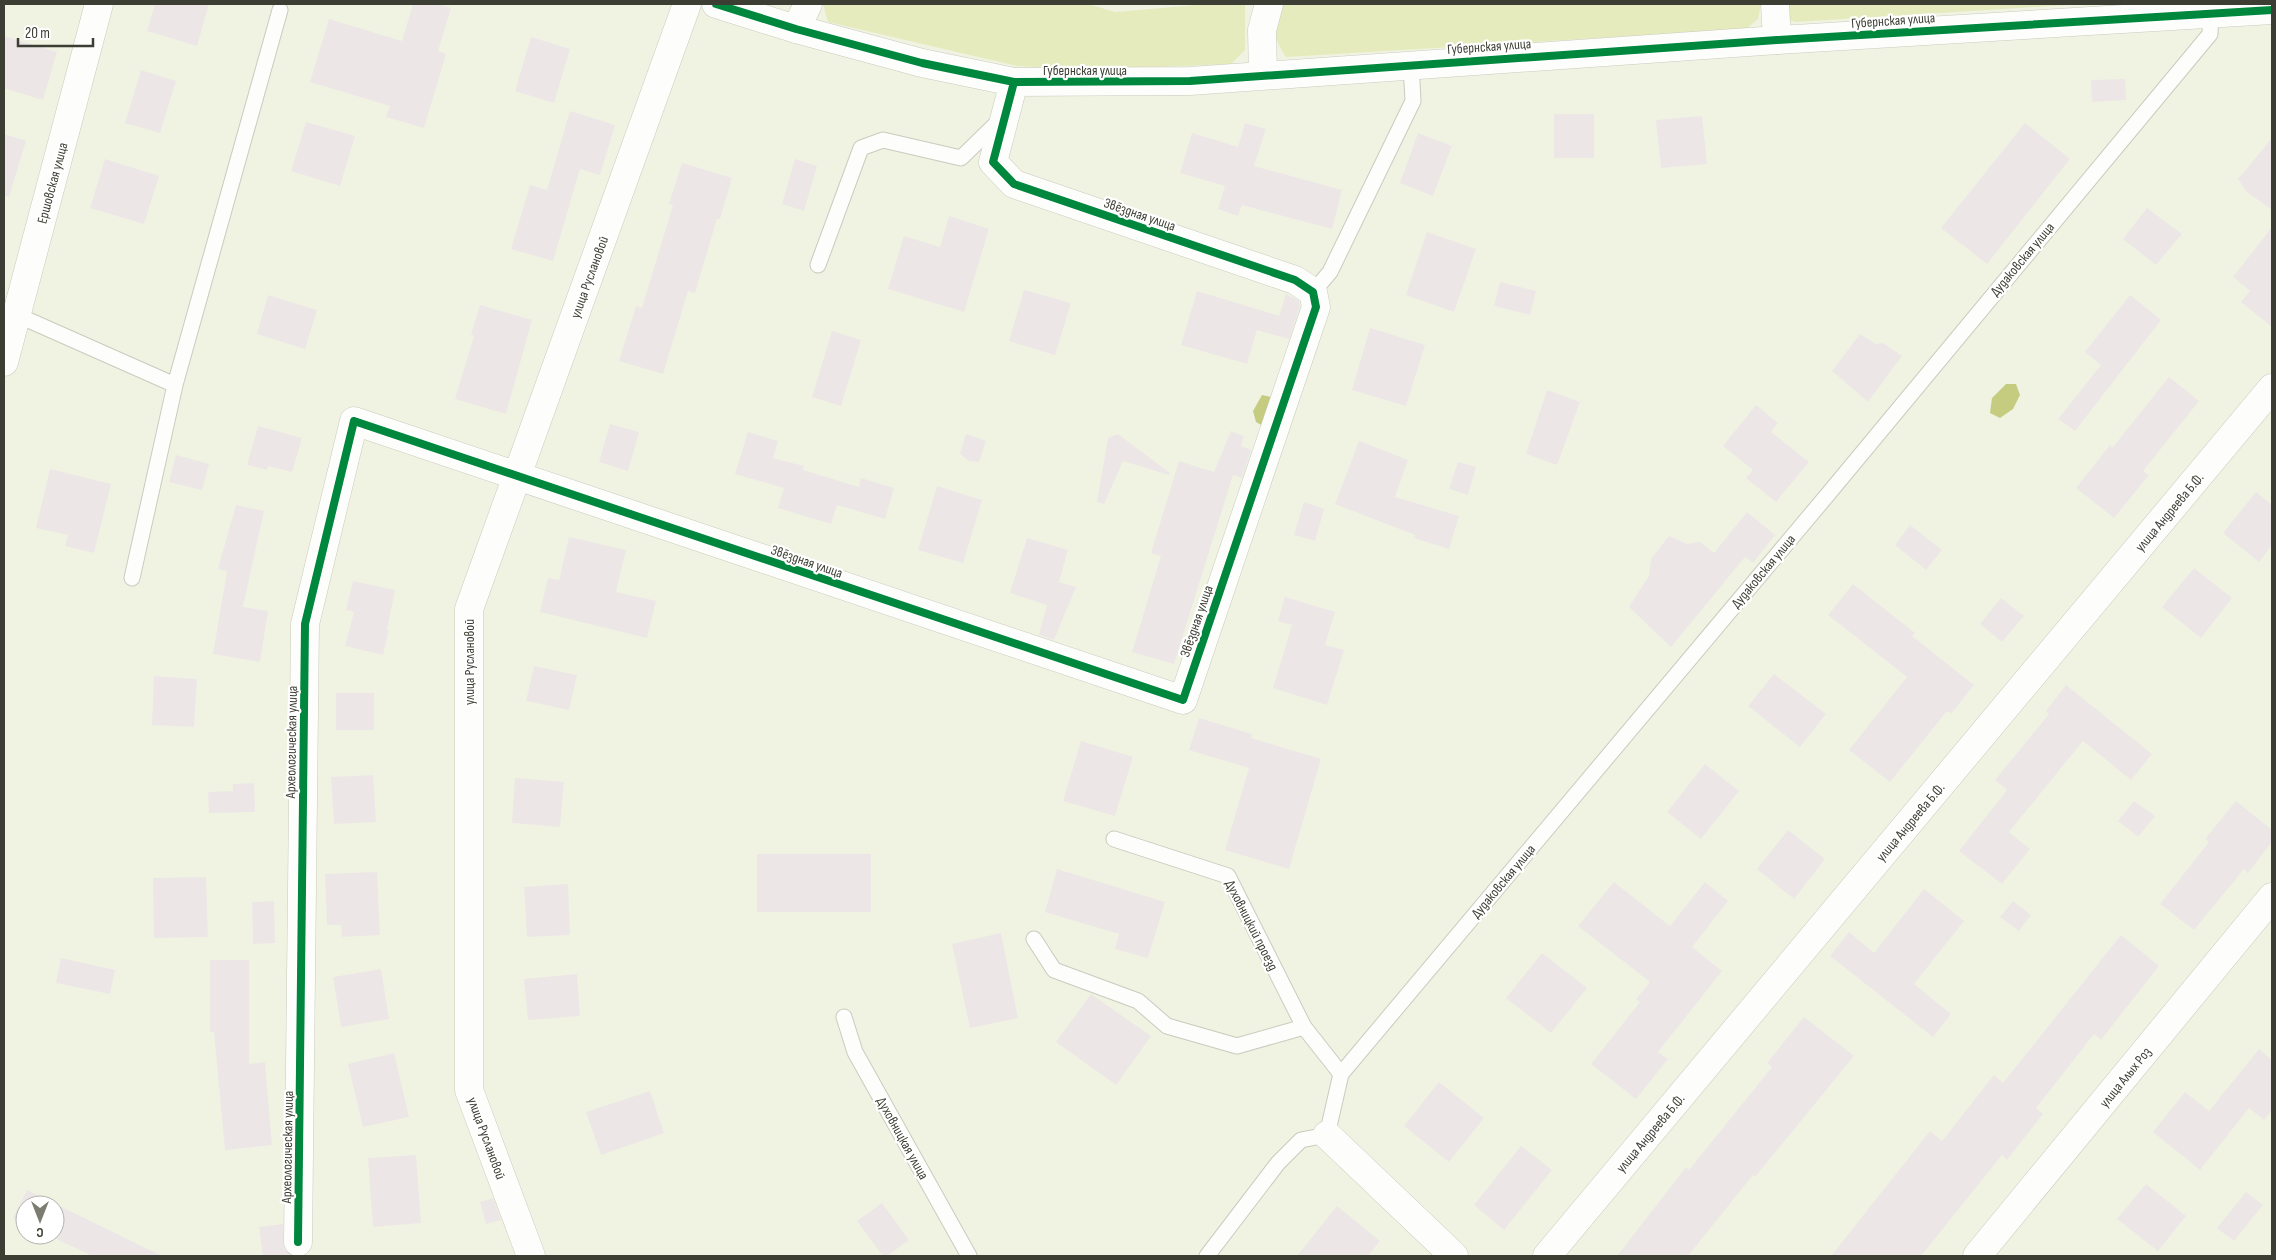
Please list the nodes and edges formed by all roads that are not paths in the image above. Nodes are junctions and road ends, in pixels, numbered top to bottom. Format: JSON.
{"nodes":[{"id":1,"x":99,"y":4,"type":"edge"},
{"id":2,"x":687,"y":4,"type":"edge"},
{"id":3,"x":716,"y":4,"type":"edge"},
{"id":4,"x":808,"y":4,"type":"edge"},
{"id":5,"x":1269,"y":4,"type":"edge"},
{"id":6,"x":1775,"y":4,"type":"edge"},
{"id":7,"x":280,"y":10,"type":"dead end"},
{"id":8,"x":2172,"y":10,"type":"edge"},
{"id":9,"x":2272,"y":10,"type":"edge"},
{"id":10,"x":2211,"y":12,"type":"junction"},
{"id":11,"x":796,"y":30,"type":"junction"},
{"id":12,"x":1777,"y":40,"type":"junction"},
{"id":13,"x":1411,"y":64,"type":"junction"},
{"id":14,"x":1262,"y":75,"type":"junction"},
{"id":15,"x":1014,"y":82,"type":"junction"},
{"id":16,"x":1006,"y":115,"type":"junction"},
{"id":17,"x":818,"y":265,"type":"dead end"},
{"id":18,"x":1313,"y":292,"type":"junction"},
{"id":19,"x":17,"y":315,"type":"junction"},
{"id":20,"x":4,"y":362,"type":"edge"},
{"id":21,"x":175,"y":385,"type":"junction"},
{"id":22,"x":2272,"y":388,"type":"edge"},
{"id":23,"x":517,"y":477,"type":"junction"},
{"id":24,"x":132,"y":578,"type":"dead end"},
{"id":25,"x":1114,"y":839,"type":"dead end"},
{"id":26,"x":2272,"y":897,"type":"edge"},
{"id":27,"x":1034,"y":939,"type":"dead end"},
{"id":28,"x":844,"y":1017,"type":"dead end"},
{"id":29,"x":1304,"y":1027,"type":"junction"},
{"id":30,"x":1341,"y":1074,"type":"junction"},
{"id":31,"x":1327,"y":1135,"type":"junction"},
{"id":32,"x":298,"y":1242,"type":"dead end"},
{"id":33,"x":531,"y":1256,"type":"edge"},
{"id":34,"x":969,"y":1256,"type":"edge"},
{"id":35,"x":1207,"y":1256,"type":"edge"},
{"id":36,"x":1454,"y":1256,"type":"edge"},
{"id":37,"x":1547,"y":1256,"type":"edge"},
{"id":38,"x":1977,"y":1256,"type":"edge"}],
"edges":[{"from":1,"to":19,"type":"street","name":"Ершовская улица"},
{"from":2,"to":23,"type":"street","name":"улица Руслановой"},
{"from":3,"to":11,"type":"street","name":"Губернская улица"},
{"from":4,"to":11,"type":"street"},
{"from":5,"to":14,"type":"street"},
{"from":6,"to":12,"type":"street"},
{"from":7,"to":21,"type":"lane"},
{"from":8,"to":10,"type":"street","name":"Губернская улица"},
{"from":8,"to":12,"type":"street","name":"Губернская улица"},
{"from":9,"to":10,"type":"street","name":"Губернская улица"},
{"from":10,"to":30,"type":"lane","name":"Дудаковская улица"},
{"from":11,"to":15,"type":"street","name":"Губернская улица"},
{"from":12,"to":13,"type":"street","name":"Губернская улица"},
{"from":13,"to":14,"type":"street","name":"Губернская улица"},
{"from":13,"to":18,"type":"lane"},
{"from":14,"to":15,"type":"street","name":"Губернская улица"},
{"from":15,"to":16,"type":"street","name":"Звёздная улица"},
{"from":16,"to":17,"type":"lane"},
{"from":16,"to":18,"type":"street","name":"Звёздная улица"},
{"from":18,"to":23,"type":"street","name":"Звёздная улица"},
{"from":19,"to":20,"type":"street","name":"Ершовская улица"},
{"from":19,"to":21,"type":"lane"},
{"from":21,"to":24,"type":"lane"},
{"from":22,"to":37,"type":"street","name":"улица Андреева Б.Ф."},
{"from":23,"to":32,"type":"street","name":"Археологическая улица"},
{"from":23,"to":33,"type":"street","name":"улица Руслановой"},
{"from":25,"to":29,"type":"lane","name":"Духовницкий проезд"},
{"from":26,"to":38,"type":"street","name":"улица Алых Роз"},
{"from":27,"to":29,"type":"lane"},
{"from":28,"to":34,"type":"lane","name":"Духовницкая улица"},
{"from":29,"to":30,"type":"lane","name":"Духовницкий проезд"},
{"from":30,"to":31,"type":"lane","name":"Дудаковская улица"},
{"from":31,"to":35,"type":"lane"},
{"from":31,"to":36,"type":"street"}]}
